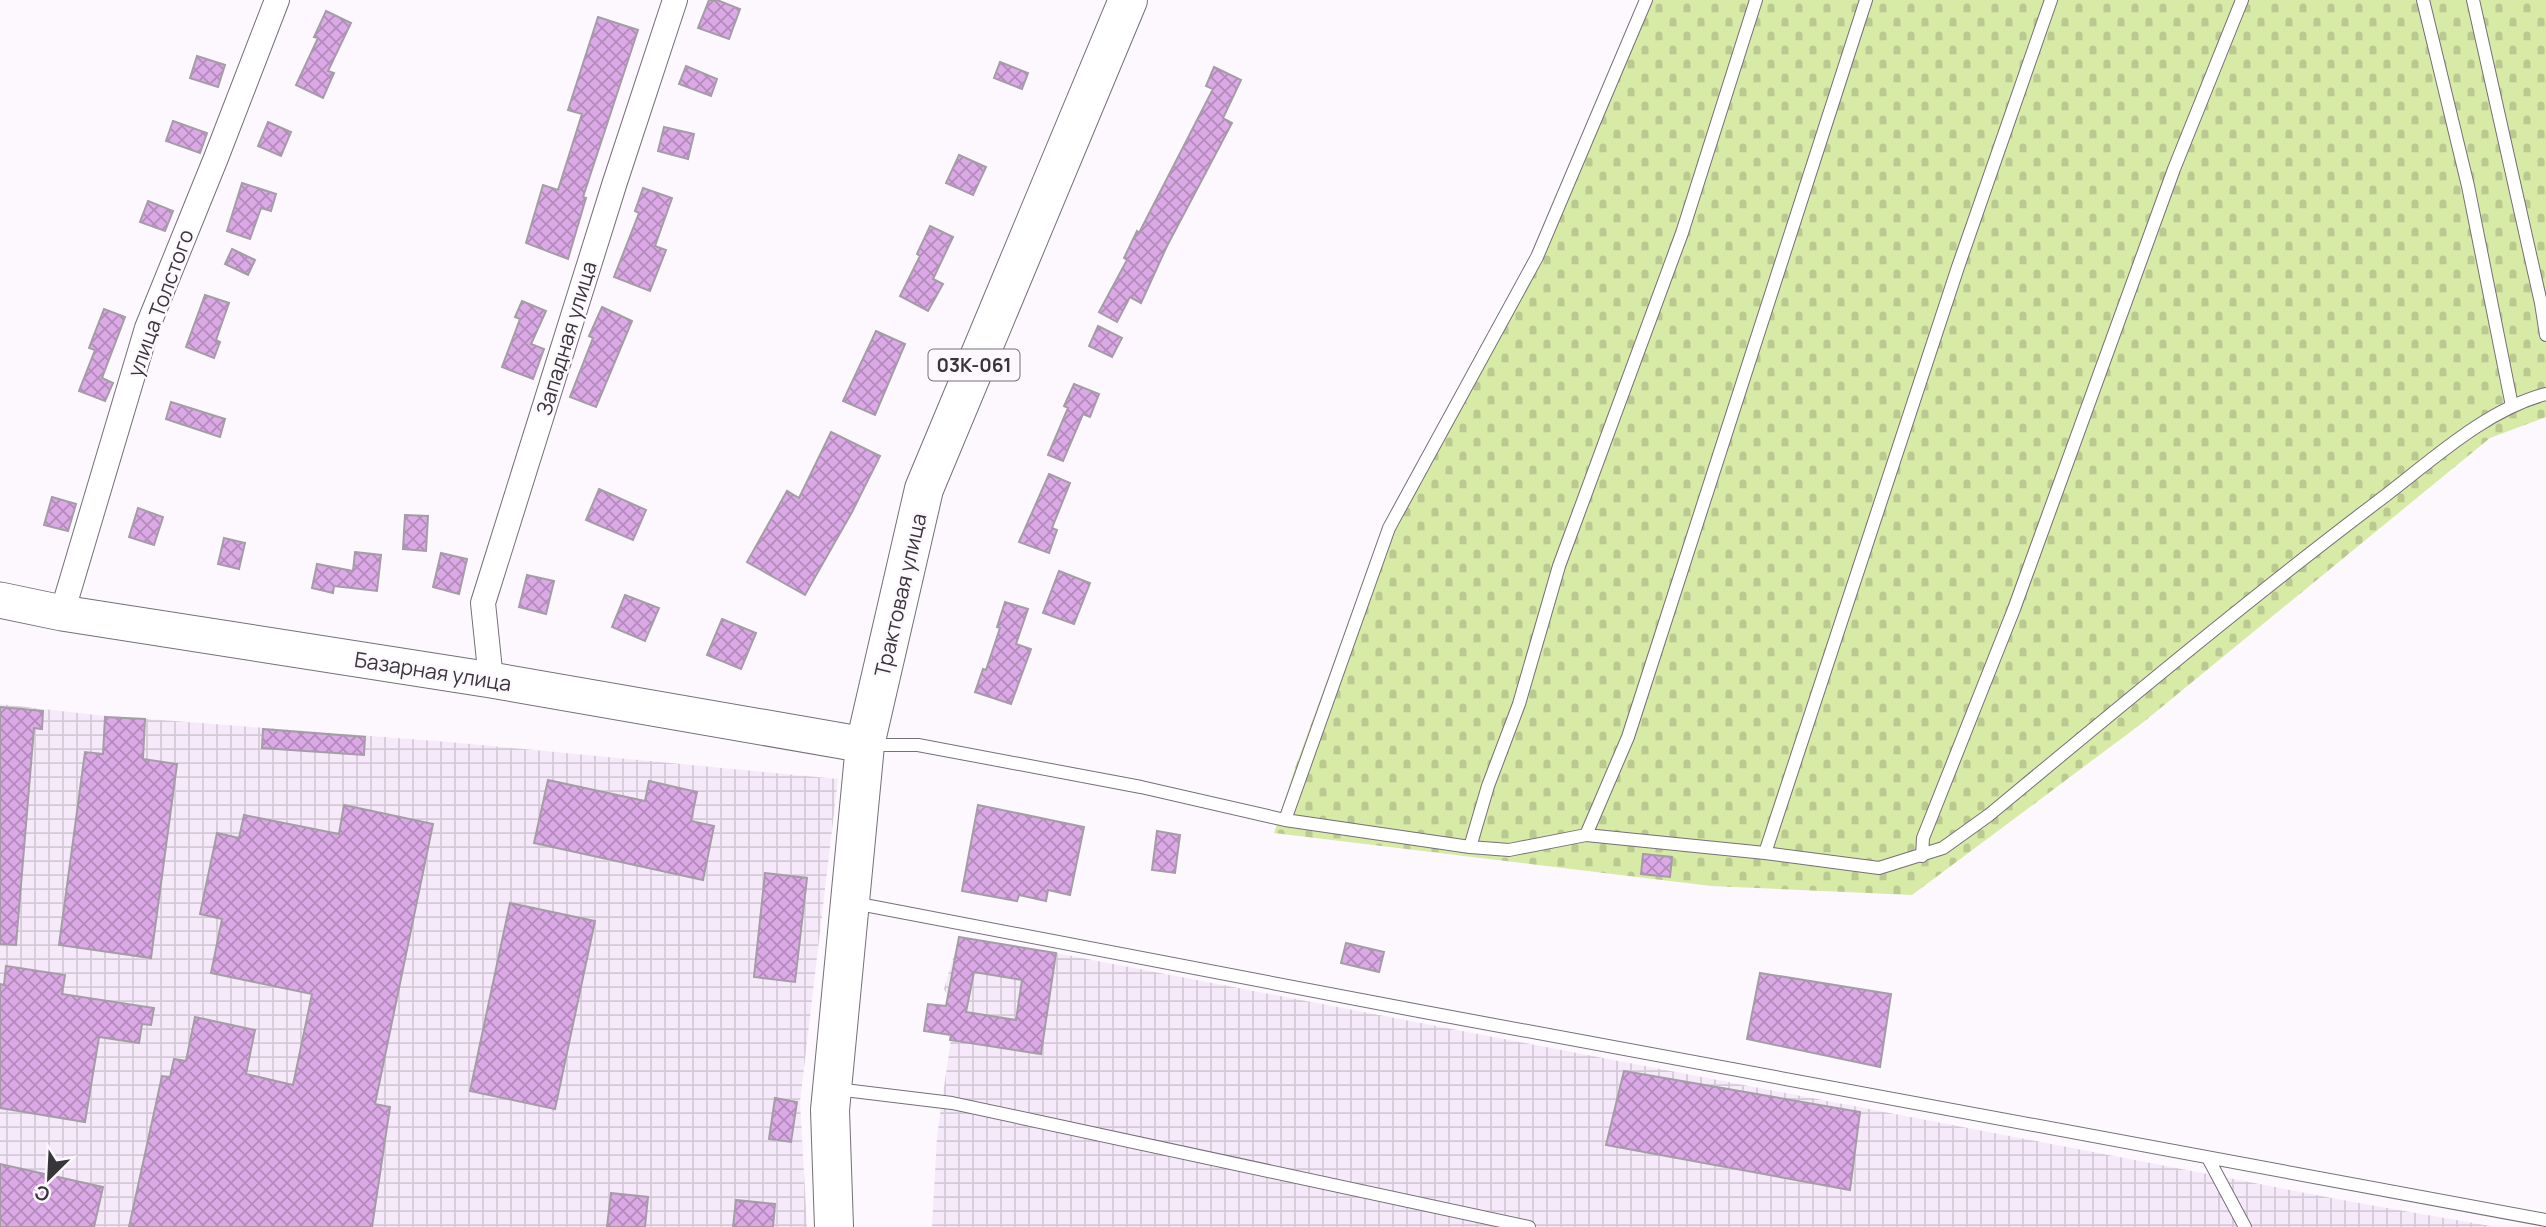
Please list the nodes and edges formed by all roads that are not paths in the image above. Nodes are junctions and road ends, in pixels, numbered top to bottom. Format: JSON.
{"nodes":[{"id":1,"x":277,"y":0,"type":"edge"},
{"id":2,"x":675,"y":0,"type":"edge"},
{"id":3,"x":1128,"y":0,"type":"edge"},
{"id":4,"x":1646,"y":0,"type":"edge"},
{"id":5,"x":1756,"y":0,"type":"edge"},
{"id":6,"x":1866,"y":0,"type":"edge"},
{"id":7,"x":2051,"y":0,"type":"edge"},
{"id":8,"x":2242,"y":0,"type":"edge"},
{"id":9,"x":2423,"y":0,"type":"edge"},
{"id":10,"x":2473,"y":0,"type":"edge"},
{"id":11,"x":2546,"y":335,"type":"edge"},
{"id":12,"x":2546,"y":394,"type":"edge"},
{"id":13,"x":2512,"y":407,"type":"junction"},
{"id":14,"x":0,"y":600,"type":"edge"},
{"id":15,"x":62,"y":613,"type":"junction"},
{"id":16,"x":491,"y":680,"type":"junction"},
{"id":17,"x":865,"y":745,"type":"junction"},
{"id":18,"x":1285,"y":820,"type":"junction"},
{"id":19,"x":1586,"y":835,"type":"junction"},
{"id":20,"x":1470,"y":847,"type":"junction"},
{"id":21,"x":1765,"y":853,"type":"junction"},
{"id":22,"x":1922,"y":856,"type":"junction"},
{"id":23,"x":850,"y":902,"type":"junction"},
{"id":24,"x":832,"y":1088,"type":"junction"},
{"id":25,"x":2208,"y":1158,"type":"junction"},
{"id":26,"x":2546,"y":1220,"type":"edge"},
{"id":27,"x":834,"y":1227,"type":"edge"},
{"id":28,"x":1529,"y":1227,"type":"edge"},
{"id":29,"x":2245,"y":1227,"type":"edge"}],
"edges":[{"from":1,"to":15,"type":"street","name":"улица Толстого"},
{"from":2,"to":16,"type":"street","name":"Западная улица"},
{"from":3,"to":17,"type":"main road","name":"Трактовая улица","number":"03К-061"},
{"from":4,"to":18,"type":"lane"},
{"from":5,"to":20,"type":"lane"},
{"from":6,"to":19,"type":"lane"},
{"from":7,"to":21,"type":"lane"},
{"from":8,"to":22,"type":"lane"},
{"from":9,"to":13,"type":"lane"},
{"from":10,"to":11,"type":"lane"},
{"from":12,"to":13,"type":"lane"},
{"from":13,"to":22,"type":"lane"},
{"from":14,"to":15,"type":"street","name":"Базарная улица"},
{"from":15,"to":16,"type":"street","name":"Базарная улица"},
{"from":16,"to":17,"type":"street","name":"Базарная улица"},
{"from":17,"to":18,"type":"lane"},
{"from":17,"to":23,"type":"main road","name":"Трактовая улица"},
{"from":18,"to":20,"type":"lane"},
{"from":19,"to":20,"type":"lane"},
{"from":19,"to":21,"type":"lane"},
{"from":21,"to":22,"type":"lane"},
{"from":23,"to":24,"type":"main road","name":"Трактовая улица"},
{"from":23,"to":25,"type":"lane"},
{"from":24,"to":27,"type":"main road","name":"Трактовая улица"},
{"from":24,"to":28,"type":"lane"},
{"from":25,"to":26,"type":"lane"},
{"from":25,"to":29,"type":"lane"}]}
